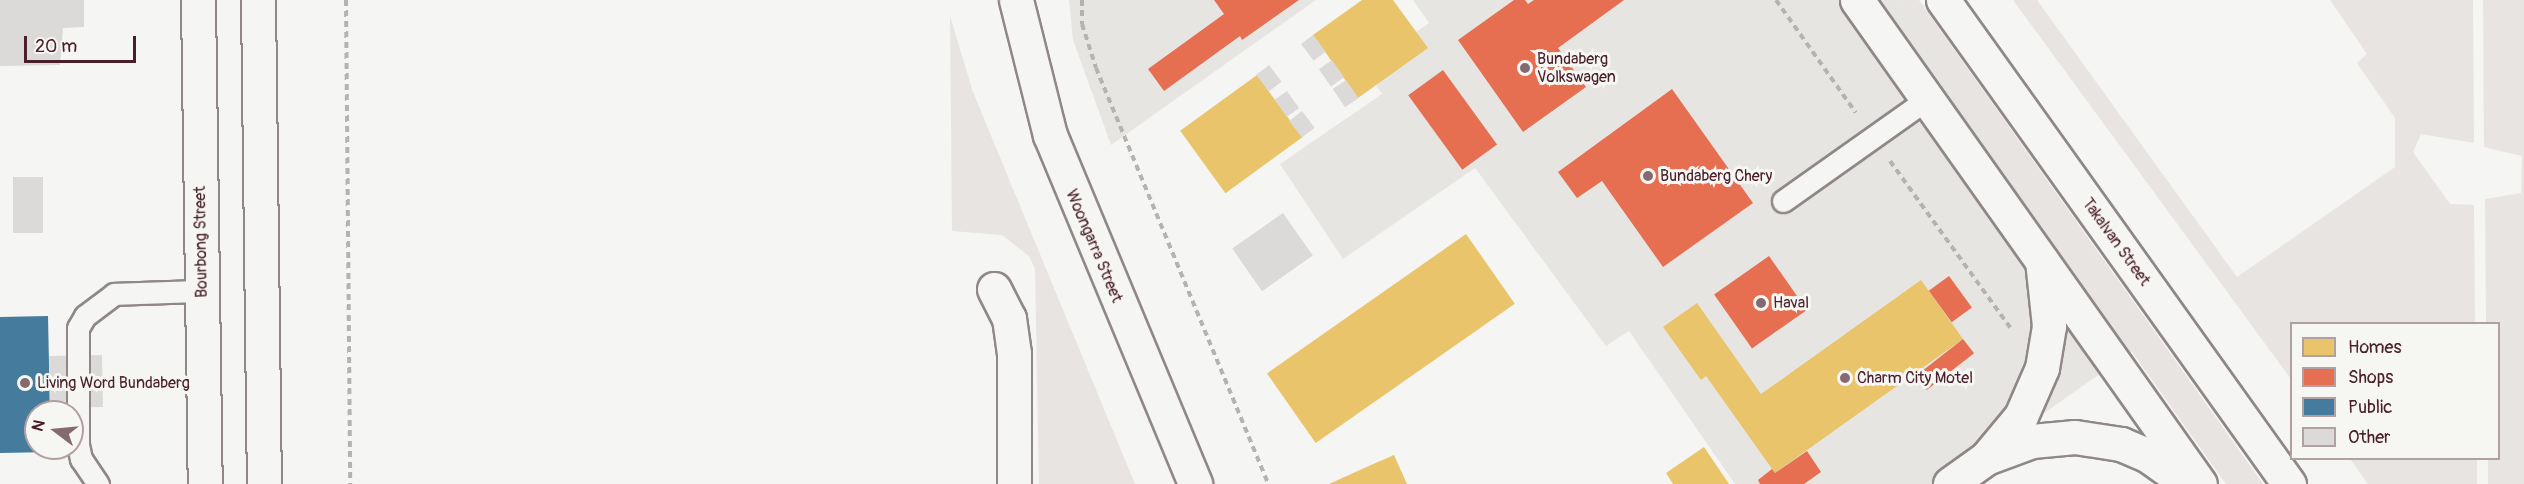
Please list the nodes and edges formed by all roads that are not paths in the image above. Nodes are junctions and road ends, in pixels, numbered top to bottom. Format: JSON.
{"nodes":[{"id":1,"x":198,"y":0,"type":"edge"},
{"id":2,"x":258,"y":0,"type":"edge"},
{"id":3,"x":1016,"y":0,"type":"edge"},
{"id":4,"x":1857,"y":0,"type":"edge"},
{"id":5,"x":1943,"y":0,"type":"edge"},
{"id":6,"x":1927,"y":99,"type":"junction"},
{"id":7,"x":1783,"y":201,"type":"dead end"},
{"id":8,"x":2042,"y":261,"type":"junction"},
{"id":9,"x":994,"y":289,"type":"dead end"},
{"id":10,"x":202,"y":291,"type":"junction"},
{"id":11,"x":1986,"y":458,"type":"junction"},
{"id":12,"x":98,"y":484,"type":"edge"},
{"id":13,"x":205,"y":484,"type":"edge"},
{"id":14,"x":264,"y":484,"type":"edge"},
{"id":15,"x":1014,"y":484,"type":"edge"},
{"id":16,"x":1195,"y":484,"type":"edge"},
{"id":17,"x":1950,"y":484,"type":"edge"},
{"id":18,"x":2188,"y":484,"type":"edge"},
{"id":19,"x":2200,"y":484,"type":"edge"},
{"id":20,"x":2289,"y":484,"type":"edge"}],
"edges":[{"from":1,"to":10,"type":"main road","name":"Bourbong Street"},
{"from":2,"to":14,"type":"main road"},
{"from":3,"to":16,"type":"main road","name":"Woongarra Street"},
{"from":4,"to":6,"type":"main road"},
{"from":5,"to":20,"type":"main road","name":"Takalvan Street"},
{"from":6,"to":7,"type":"lane"},
{"from":6,"to":8,"type":"main road"},
{"from":8,"to":11,"type":"main road"},
{"from":8,"to":19,"type":"main road"},
{"from":9,"to":15,"type":"main road"},
{"from":10,"to":12,"type":"lane"},
{"from":10,"to":13,"type":"main road","name":"Bourbong Street"},
{"from":11,"to":17,"type":"main road"},
{"from":11,"to":18,"type":"main road"}]}
